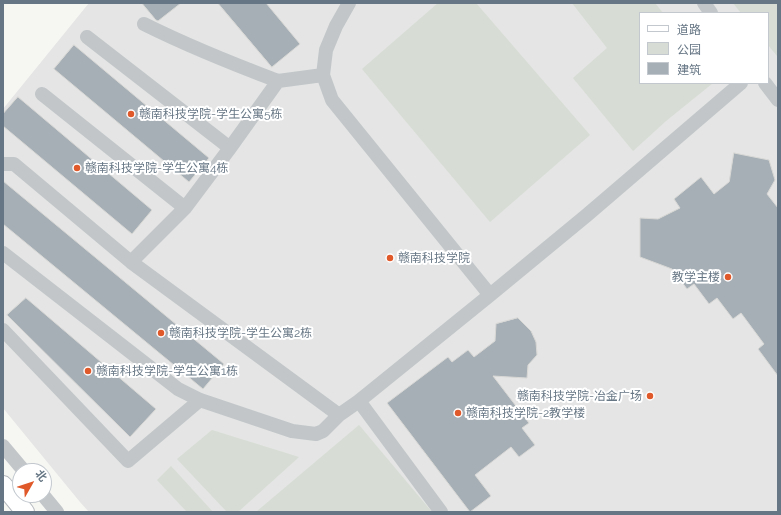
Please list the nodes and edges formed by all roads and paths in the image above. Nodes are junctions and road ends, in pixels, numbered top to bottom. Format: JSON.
{"nodes":[{"id":1,"x":349,"y":3,"type":"edge"},
{"id":2,"x":704,"y":3,"type":"edge"},
{"id":3,"x":710,"y":12,"type":"edge"},
{"id":4,"x":144,"y":24,"type":"dead end"},
{"id":5,"x":87,"y":37,"type":"dead end"},
{"id":6,"x":323,"y":75,"type":"junction"},
{"id":7,"x":278,"y":81,"type":"junction"},
{"id":8,"x":740,"y":84,"type":"edge"},
{"id":9,"x":766,"y":84,"type":"edge"},
{"id":10,"x":42,"y":94,"type":"dead end"},
{"id":11,"x":778,"y":100,"type":"edge"},
{"id":12,"x":230,"y":148,"type":"junction"},
{"id":13,"x":3,"y":164,"type":"edge"},
{"id":14,"x":185,"y":208,"type":"junction"},
{"id":15,"x":3,"y":253,"type":"edge"},
{"id":16,"x":131,"y":262,"type":"junction"},
{"id":17,"x":490,"y":296,"type":"junction"},
{"id":18,"x":3,"y":330,"type":"edge"},
{"id":19,"x":200,"y":400,"type":"junction"},
{"id":20,"x":359,"y":401,"type":"junction"},
{"id":21,"x":339,"y":415,"type":"junction"},
{"id":22,"x":3,"y":446,"type":"edge"},
{"id":23,"x":17,"y":463,"type":"edge"},
{"id":24,"x":3,"y":485,"type":"edge"},
{"id":25,"x":50,"y":503,"type":"edge"},
{"id":26,"x":25,"y":512,"type":"edge"},
{"id":27,"x":57,"y":512,"type":"edge"},
{"id":28,"x":441,"y":512,"type":"edge"}],
"edges":[{"from":1,"to":6,"type":"street"},
{"from":2,"to":3,"type":"street"},
{"from":4,"to":7,"type":"street"},
{"from":5,"to":12,"type":"street"},
{"from":6,"to":7,"type":"street"},
{"from":6,"to":17,"type":"street"},
{"from":7,"to":12,"type":"street"},
{"from":8,"to":17,"type":"street"},
{"from":9,"to":11,"type":"street"},
{"from":10,"to":14,"type":"street"},
{"from":12,"to":14,"type":"street"},
{"from":13,"to":16,"type":"street"},
{"from":14,"to":16,"type":"street"},
{"from":15,"to":19,"type":"street"},
{"from":16,"to":21,"type":"street"},
{"from":17,"to":20,"type":"street"},
{"from":18,"to":19,"type":"street"},
{"from":19,"to":21,"type":"street"},
{"from":20,"to":21,"type":"street"},
{"from":20,"to":28,"type":"street"},
{"from":22,"to":23,"type":"street"},
{"from":24,"to":26,"type":"main road"},
{"from":25,"to":27,"type":"street"}]}
